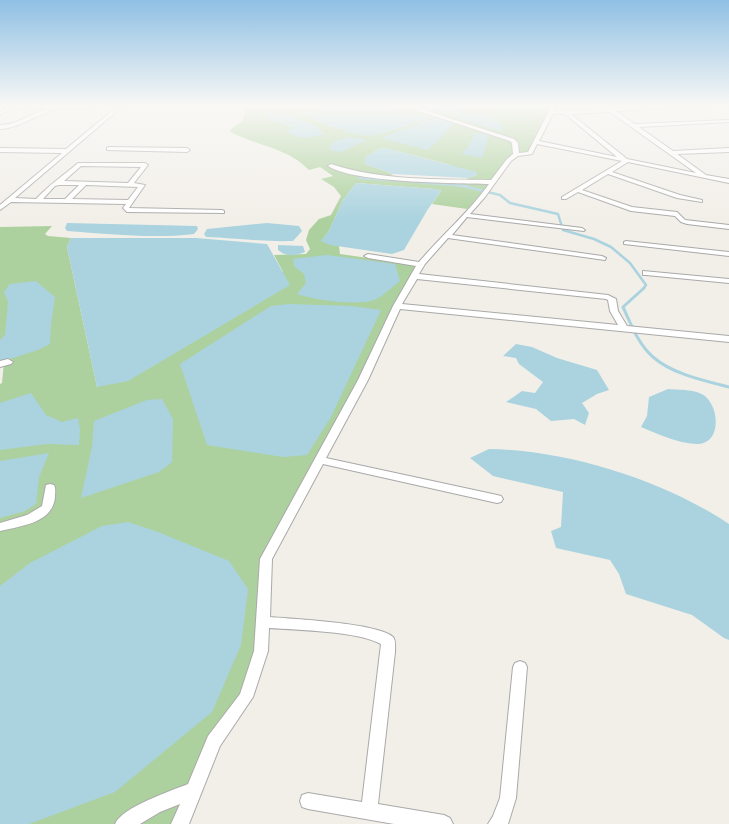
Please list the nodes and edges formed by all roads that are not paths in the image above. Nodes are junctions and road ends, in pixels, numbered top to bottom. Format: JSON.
{"nodes":[{"id":1,"x":77,"y":143,"type":"edge"},
{"id":2,"x":515,"y":143,"type":"edge"},
{"id":3,"x":535,"y":143,"type":"edge"},
{"id":4,"x":543,"y":143,"type":"edge"},
{"id":5,"x":605,"y":143,"type":"edge"},
{"id":6,"x":658,"y":143,"type":"edge"},
{"id":7,"x":108,"y":149,"type":"dead end"},
{"id":8,"x":0,"y":150,"type":"edge"},
{"id":9,"x":149,"y":150,"type":"junction"},
{"id":10,"x":187,"y":150,"type":"dead end"},
{"id":11,"x":68,"y":151,"type":"junction"},
{"id":12,"x":728,"y":151,"type":"edge"},
{"id":13,"x":672,"y":153,"type":"junction"},
{"id":14,"x":516,"y":155,"type":"junction"},
{"id":15,"x":113,"y":157,"type":"junction"},
{"id":16,"x":626,"y":161,"type":"junction"},
{"id":17,"x":136,"y":164,"type":"junction"},
{"id":18,"x":331,"y":166,"type":"dead end"},
{"id":19,"x":45,"y":172,"type":"junction"},
{"id":20,"x":54,"y":172,"type":"dead end"},
{"id":21,"x":62,"y":172,"type":"dead end"},
{"id":22,"x":71,"y":172,"type":"junction"},
{"id":23,"x":608,"y":172,"type":"junction"},
{"id":24,"x":706,"y":178,"type":"junction"},
{"id":25,"x":729,"y":182,"type":"edge"},
{"id":26,"x":58,"y":183,"type":"junction"},
{"id":27,"x":85,"y":183,"type":"junction"},
{"id":28,"x":130,"y":184,"type":"junction"},
{"id":29,"x":492,"y":185,"type":"junction"},
{"id":30,"x":577,"y":190,"type":"junction"},
{"id":31,"x":564,"y":198,"type":"dead end"},
{"id":32,"x":10,"y":200,"type":"junction"},
{"id":33,"x":38,"y":200,"type":"junction"},
{"id":34,"x":700,"y":200,"type":"dead end"},
{"id":35,"x":67,"y":201,"type":"junction"},
{"id":36,"x":130,"y":202,"type":"junction"},
{"id":37,"x":1,"y":206,"type":"edge"},
{"id":38,"x":222,"y":212,"type":"dead end"},
{"id":39,"x":464,"y":215,"type":"junction"},
{"id":40,"x":729,"y":227,"type":"edge"},
{"id":41,"x":582,"y":230,"type":"dead end"},
{"id":42,"x":447,"y":236,"type":"junction"},
{"id":43,"x":626,"y":243,"type":"dead end"},
{"id":44,"x":729,"y":254,"type":"edge"},
{"id":45,"x":368,"y":256,"type":"dead end"},
{"id":46,"x":602,"y":258,"type":"dead end"},
{"id":47,"x":421,"y":264,"type":"junction"},
{"id":48,"x":646,"y":273,"type":"dead end"},
{"id":49,"x":413,"y":276,"type":"junction"},
{"id":50,"x":728,"y":284,"type":"edge"},
{"id":51,"x":397,"y":306,"type":"junction"},
{"id":52,"x":624,"y":329,"type":"junction"},
{"id":53,"x":729,"y":339,"type":"edge"},
{"id":54,"x":320,"y":460,"type":"junction"},
{"id":55,"x":50,"y":488,"type":"dead end"},
{"id":56,"x":497,"y":499,"type":"dead end"},
{"id":57,"x":0,"y":527,"type":"edge"},
{"id":58,"x":263,"y":622,"type":"junction"},
{"id":59,"x":520,"y":667,"type":"dead end"},
{"id":60,"x":192,"y":791,"type":"junction"},
{"id":61,"x":308,"y":801,"type":"dead end"},
{"id":62,"x":369,"y":811,"type":"junction"},
{"id":63,"x":124,"y":824,"type":"edge"},
{"id":64,"x":180,"y":824,"type":"edge"},
{"id":65,"x":444,"y":824,"type":"edge"},
{"id":66,"x":497,"y":824,"type":"edge"}],
"edges":[{"from":1,"to":11,"type":"street"},
{"from":2,"to":14,"type":"street"},
{"from":3,"to":14,"type":"street"},
{"from":4,"to":16,"type":"street"},
{"from":5,"to":16,"type":"street"},
{"from":6,"to":13,"type":"street"},
{"from":7,"to":15,"type":"street"},
{"from":8,"to":11,"type":"street"},
{"from":9,"to":10,"type":"street"},
{"from":9,"to":15,"type":"street"},
{"from":9,"to":17,"type":"street"},
{"from":11,"to":19,"type":"street"},
{"from":12,"to":13,"type":"street"},
{"from":13,"to":24,"type":"street"},
{"from":14,"to":29,"type":"street"},
{"from":15,"to":17,"type":"street"},
{"from":15,"to":22,"type":"street"},
{"from":16,"to":23,"type":"street"},
{"from":16,"to":24,"type":"street"},
{"from":17,"to":28,"type":"street"},
{"from":18,"to":29,"type":"street"},
{"from":19,"to":20,"type":"street"},
{"from":19,"to":32,"type":"street"},
{"from":21,"to":22,"type":"street"},
{"from":22,"to":26,"type":"street"},
{"from":23,"to":30,"type":"street"},
{"from":23,"to":34,"type":"street"},
{"from":24,"to":25,"type":"street"},
{"from":26,"to":27,"type":"street"},
{"from":26,"to":33,"type":"street"},
{"from":27,"to":28,"type":"street"},
{"from":27,"to":35,"type":"street"},
{"from":28,"to":36,"type":"street"},
{"from":29,"to":39,"type":"street"},
{"from":30,"to":31,"type":"street"},
{"from":30,"to":40,"type":"street"},
{"from":32,"to":33,"type":"street"},
{"from":32,"to":37,"type":"street"},
{"from":33,"to":35,"type":"street"},
{"from":35,"to":36,"type":"street"},
{"from":36,"to":38,"type":"street"},
{"from":39,"to":41,"type":"street"},
{"from":39,"to":42,"type":"street"},
{"from":42,"to":46,"type":"street"},
{"from":42,"to":47,"type":"street"},
{"from":43,"to":44,"type":"street"},
{"from":45,"to":47,"type":"street"},
{"from":47,"to":49,"type":"street"},
{"from":48,"to":50,"type":"street"},
{"from":49,"to":51,"type":"street"},
{"from":49,"to":52,"type":"street"},
{"from":51,"to":52,"type":"street"},
{"from":51,"to":54,"type":"street"},
{"from":52,"to":53,"type":"street"},
{"from":54,"to":56,"type":"street"},
{"from":54,"to":58,"type":"street"},
{"from":55,"to":57,"type":"street"},
{"from":58,"to":60,"type":"street"},
{"from":58,"to":62,"type":"street"},
{"from":59,"to":66,"type":"street"},
{"from":60,"to":63,"type":"street"},
{"from":60,"to":64,"type":"street"},
{"from":61,"to":62,"type":"street"},
{"from":62,"to":65,"type":"street"}]}
